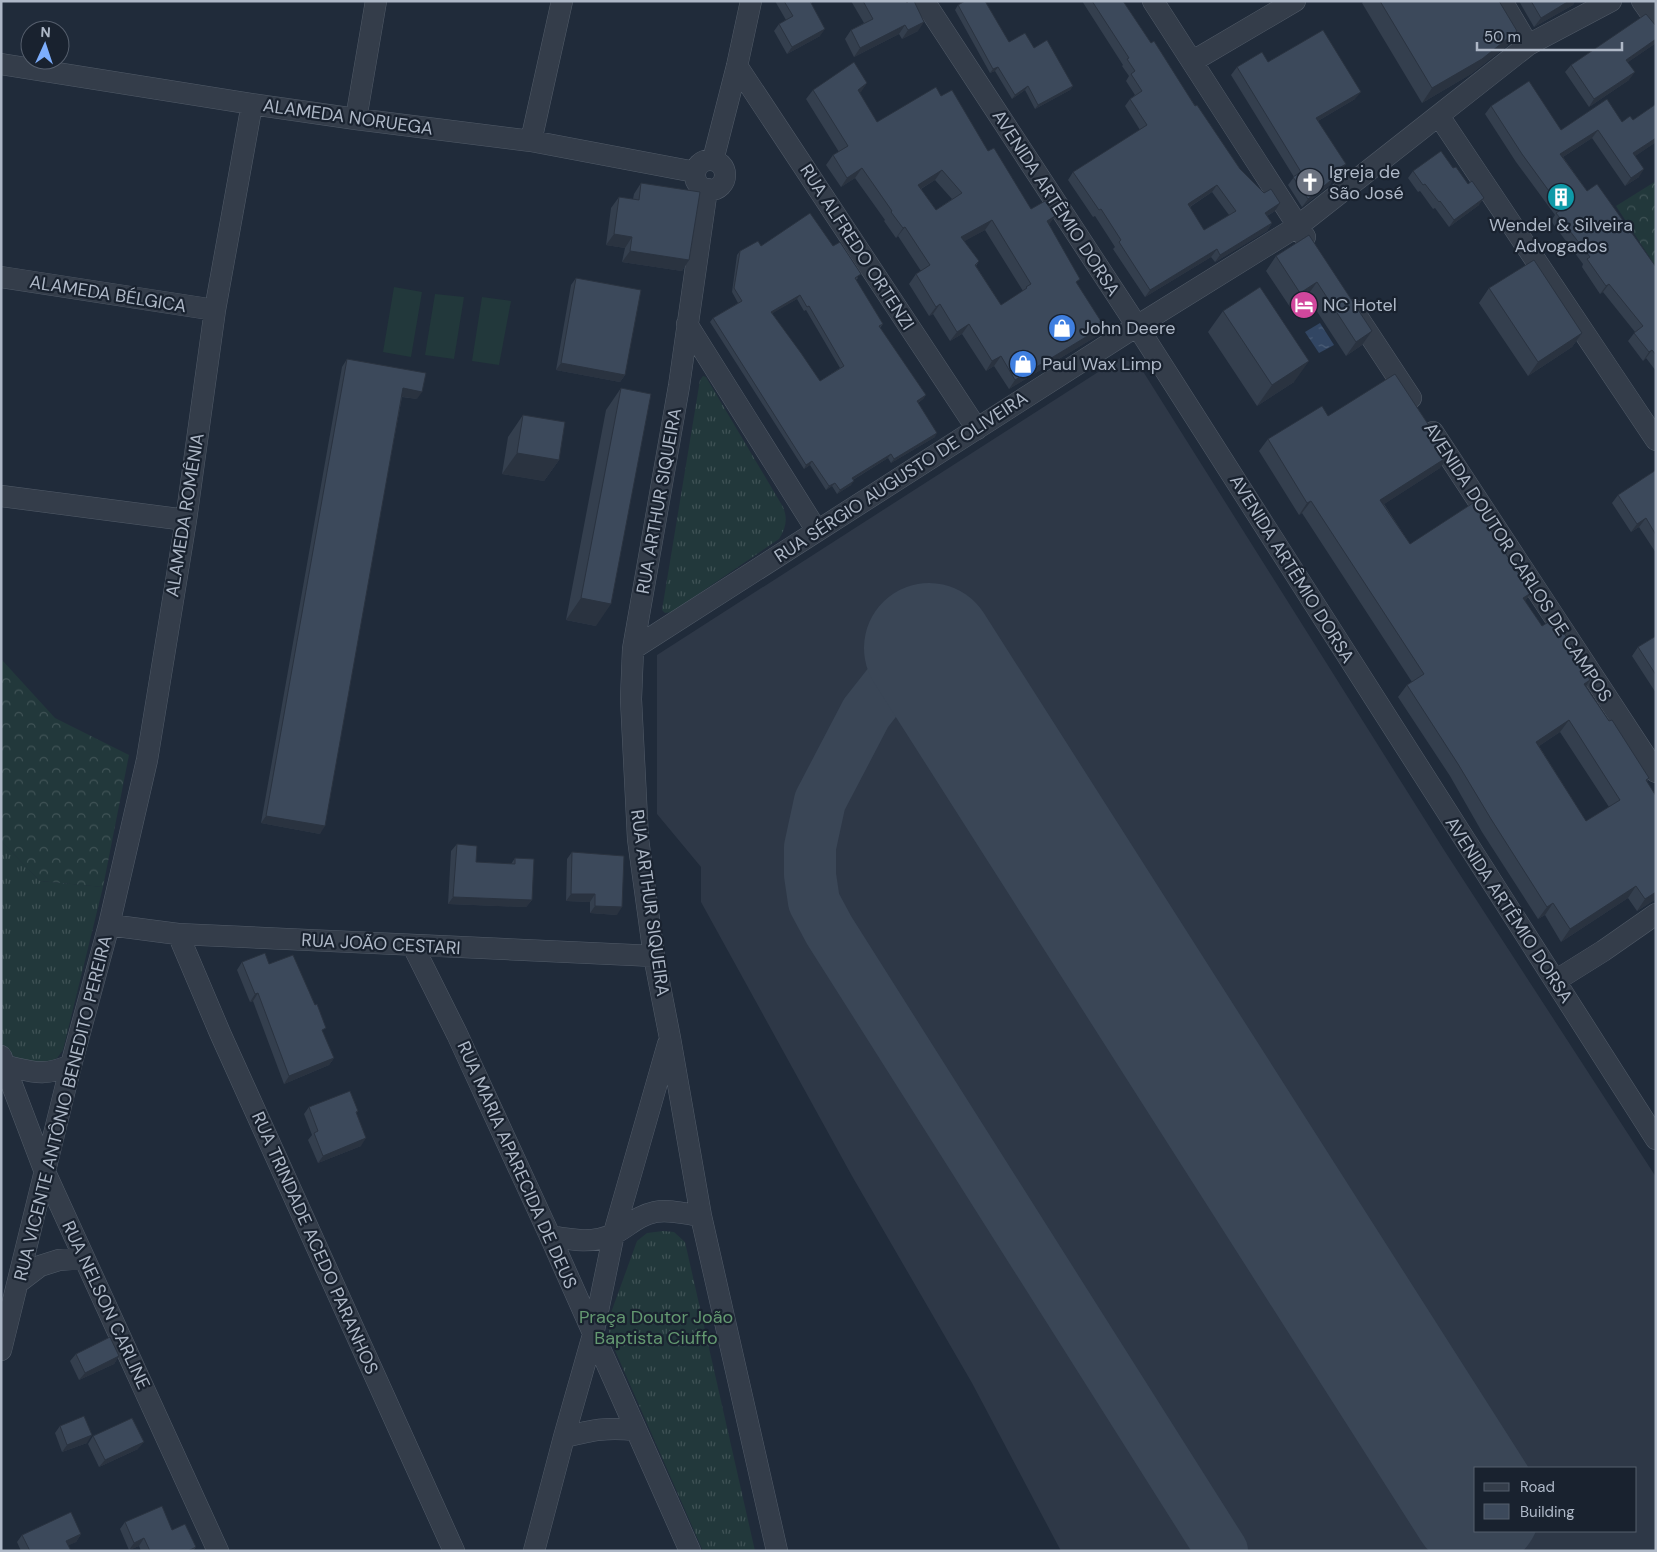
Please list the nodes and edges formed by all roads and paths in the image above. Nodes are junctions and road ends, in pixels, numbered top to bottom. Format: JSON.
{"nodes":[{"id":1,"x":376,"y":1,"type":"edge"},
{"id":2,"x":562,"y":1,"type":"edge"},
{"id":3,"x":751,"y":1,"type":"edge"},
{"id":4,"x":924,"y":1,"type":"edge"},
{"id":5,"x":1153,"y":1,"type":"edge"},
{"id":6,"x":1295,"y":1,"type":"edge"},
{"id":7,"x":1502,"y":1,"type":"edge"},
{"id":8,"x":1611,"y":1,"type":"edge"},
{"id":9,"x":1642,"y":1,"type":"edge"},
{"id":10,"x":1656,"y":21,"type":"edge"},
{"id":11,"x":1528,"y":46,"type":"junction"},
{"id":12,"x":1193,"y":61,"type":"junction"},
{"id":13,"x":1,"y":64,"type":"edge"},
{"id":14,"x":737,"y":66,"type":"junction"},
{"id":15,"x":252,"y":104,"type":"junction"},
{"id":16,"x":1439,"y":116,"type":"junction"},
{"id":17,"x":356,"y":119,"type":"junction"},
{"id":18,"x":531,"y":141,"type":"junction"},
{"id":19,"x":713,"y":160,"type":"junction"},
{"id":20,"x":695,"y":172,"type":"junction"},
{"id":21,"x":707,"y":189,"type":"junction"},
{"id":22,"x":1298,"y":226,"type":"junction"},
{"id":23,"x":1314,"y":250,"type":"edge"},
{"id":24,"x":1,"y":277,"type":"edge"},
{"id":25,"x":1341,"y":291,"type":"edge"},
{"id":26,"x":215,"y":310,"type":"junction"},
{"id":27,"x":687,"y":324,"type":"junction"},
{"id":28,"x":1137,"y":326,"type":"junction"},
{"id":29,"x":976,"y":429,"type":"junction"},
{"id":30,"x":1656,"y":440,"type":"edge"},
{"id":31,"x":1,"y":496,"type":"edge"},
{"id":32,"x":186,"y":520,"type":"junction"},
{"id":33,"x":817,"y":531,"type":"junction"},
{"id":34,"x":633,"y":649,"type":"junction"},
{"id":35,"x":1656,"y":772,"type":"edge"},
{"id":36,"x":1656,"y":914,"type":"edge"},
{"id":37,"x":109,"y":925,"type":"junction"},
{"id":38,"x":178,"y":934,"type":"junction"},
{"id":39,"x":413,"y":946,"type":"junction"},
{"id":40,"x":654,"y":956,"type":"junction"},
{"id":41,"x":1555,"y":981,"type":"junction"},
{"id":42,"x":670,"y":1038,"type":"junction"},
{"id":43,"x":4,"y":1061,"type":"edge"},
{"id":44,"x":71,"y":1065,"type":"junction"},
{"id":45,"x":1656,"y":1139,"type":"edge"},
{"id":46,"x":45,"y":1172,"type":"junction"},
{"id":47,"x":701,"y":1216,"type":"junction"},
{"id":48,"x":614,"y":1234,"type":"junction"},
{"id":49,"x":550,"y":1236,"type":"junction"},
{"id":50,"x":84,"y":1258,"type":"junction"},
{"id":51,"x":19,"y":1282,"type":"junction"},
{"id":52,"x":593,"y":1336,"type":"junction"},
{"id":53,"x":1,"y":1350,"type":"edge"},
{"id":54,"x":636,"y":1430,"type":"junction"},
{"id":55,"x":564,"y":1437,"type":"junction"},
{"id":56,"x":218,"y":1551,"type":"edge"},
{"id":57,"x":454,"y":1551,"type":"edge"},
{"id":58,"x":534,"y":1551,"type":"edge"},
{"id":59,"x":690,"y":1551,"type":"edge"},
{"id":60,"x":778,"y":1551,"type":"edge"}],
"edges":[{"from":1,"to":17,"type":"street"},
{"from":2,"to":18,"type":"street"},
{"from":3,"to":14,"type":"street"},
{"from":4,"to":28,"type":"street","name":"AVENIDA ARTÊMIO DORSA"},
{"from":5,"to":12,"type":"street"},
{"from":6,"to":12,"type":"street"},
{"from":7,"to":11,"type":"street"},
{"from":8,"to":11,"type":"street","name":"RUA SÉRGIO AUGUSTO DE OLIVEIRA"},
{"from":9,"to":10,"type":"street"},
{"from":11,"to":16,"type":"street","name":"RUA SÉRGIO AUGUSTO DE OLIVEIRA"},
{"from":12,"to":22,"type":"street"},
{"from":13,"to":15,"type":"street","name":"ALAMEDA NORUEGA"},
{"from":14,"to":19,"type":"street"},
{"from":14,"to":29,"type":"street","name":"RUA ALFREDO ORTENZI"},
{"from":15,"to":17,"type":"street","name":"ALAMEDA NORUEGA"},
{"from":15,"to":26,"type":"street","name":"ALAMEDA ROMÊNIA"},
{"from":16,"to":22,"type":"street","name":"RUA SÉRGIO AUGUSTO DE OLIVEIRA"},
{"from":16,"to":30,"type":"street"},
{"from":17,"to":18,"type":"street","name":"ALAMEDA NORUEGA"},
{"from":18,"to":20,"type":"street","name":"ALAMEDA NORUEGA"},
{"from":19,"to":20,"type":"street"},
{"from":19,"to":21,"type":"street"},
{"from":20,"to":21,"type":"street"},
{"from":21,"to":27,"type":"street","name":"RUA ARTHUR SIQUEIRA"},
{"from":22,"to":23,"type":"street"},
{"from":22,"to":28,"type":"street","name":"RUA SÉRGIO AUGUSTO DE OLIVEIRA"},
{"from":24,"to":26,"type":"street","name":"ALAMEDA BÉLGICA"},
{"from":25,"to":35,"type":"street","name":"AVENIDA DOUTOR CARLOS DE CAMPOS"},
{"from":26,"to":32,"type":"street","name":"ALAMEDA ROMÊNIA"},
{"from":27,"to":33,"type":"street"},
{"from":27,"to":34,"type":"street","name":"RUA ARTHUR SIQUEIRA"},
{"from":28,"to":29,"type":"street","name":"RUA SÉRGIO AUGUSTO DE OLIVEIRA"},
{"from":28,"to":41,"type":"street","name":"AVENIDA ARTÊMIO DORSA"},
{"from":29,"to":33,"type":"street","name":"RUA SÉRGIO AUGUSTO DE OLIVEIRA"},
{"from":31,"to":32,"type":"street"},
{"from":32,"to":37,"type":"street","name":"ALAMEDA ROMÊNIA"},
{"from":33,"to":34,"type":"street","name":"RUA SÉRGIO AUGUSTO DE OLIVEIRA"},
{"from":34,"to":40,"type":"street","name":"RUA ARTHUR SIQUEIRA"},
{"from":36,"to":41,"type":"street"},
{"from":37,"to":38,"type":"street","name":"RUA JOÃO CESTARI"},
{"from":37,"to":44,"type":"street","name":"RUA VICENTE ANTÔNIO BENEDITO PEREIRA"},
{"from":38,"to":39,"type":"street","name":"RUA JOÃO CESTARI"},
{"from":38,"to":57,"type":"street","name":"RUA TRINDADE ACEDO PARANHOS"},
{"from":39,"to":40,"type":"street","name":"RUA JOÃO CESTARI"},
{"from":39,"to":49,"type":"street","name":"RUA MARIA APARECIDA DE DEUS"},
{"from":40,"to":42,"type":"street","name":"RUA ARTHUR SIQUEIRA"},
{"from":41,"to":45,"type":"street","name":"AVENIDA ARTÊMIO DORSA"},
{"from":42,"to":47,"type":"street","name":"RUA ARTHUR SIQUEIRA"},
{"from":42,"to":48,"type":"street"},
{"from":43,"to":44,"type":"street"},
{"from":43,"to":46,"type":"street","name":"RUA NELSON CARLINE"},
{"from":44,"to":46,"type":"street","name":"RUA VICENTE ANTÔNIO BENEDITO PEREIRA"},
{"from":46,"to":50,"type":"street","name":"RUA NELSON CARLINE"},
{"from":46,"to":51,"type":"street","name":"RUA VICENTE ANTÔNIO BENEDITO PEREIRA"},
{"from":47,"to":48,"type":"street"},
{"from":47,"to":60,"type":"street","name":"RUA ARTHUR SIQUEIRA"},
{"from":48,"to":49,"type":"street"},
{"from":48,"to":52,"type":"street"},
{"from":49,"to":52,"type":"street","name":"RUA MARIA APARECIDA DE DEUS"},
{"from":50,"to":51,"type":"street"},
{"from":50,"to":56,"type":"street","name":"RUA NELSON CARLINE"},
{"from":51,"to":53,"type":"street","name":"RUA VICENTE ANTÔNIO BENEDITO PEREIRA"},
{"from":52,"to":54,"type":"street","name":"RUA MARIA APARECIDA DE DEUS"},
{"from":52,"to":55,"type":"street"},
{"from":54,"to":55,"type":"street"},
{"from":54,"to":59,"type":"street","name":"RUA MARIA APARECIDA DE DEUS"},
{"from":55,"to":58,"type":"street"}]}
